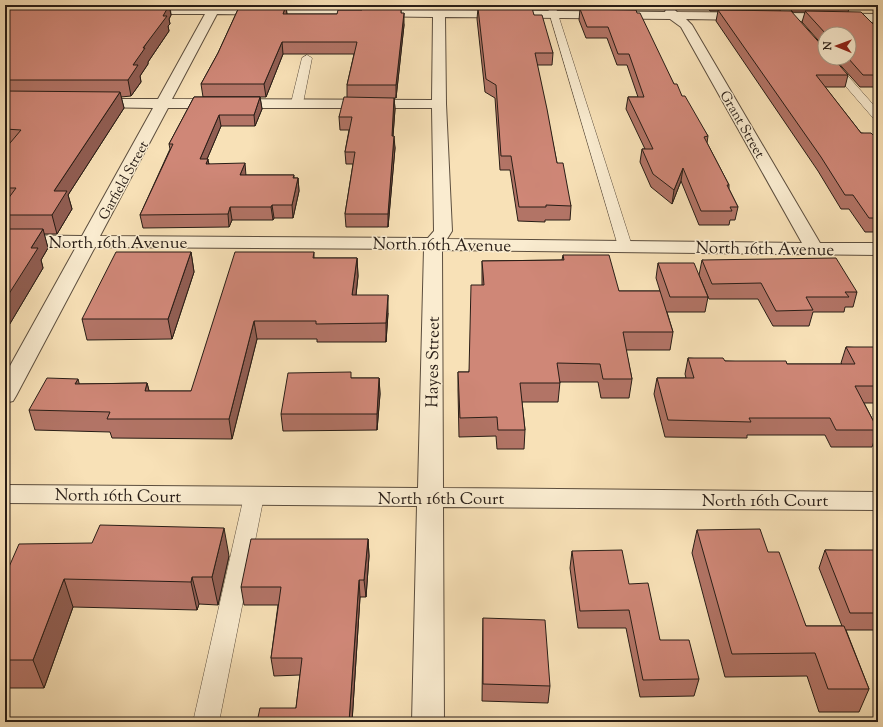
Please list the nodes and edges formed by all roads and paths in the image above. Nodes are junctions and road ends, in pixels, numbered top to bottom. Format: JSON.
{"nodes":[{"id":1,"x":780,"y":5,"type":"edge"},
{"id":2,"x":215,"y":8,"type":"edge"},
{"id":3,"x":324,"y":9,"type":"edge"},
{"id":4,"x":439,"y":9,"type":"edge"},
{"id":5,"x":130,"y":10,"type":"edge"},
{"id":6,"x":553,"y":10,"type":"edge"},
{"id":7,"x":669,"y":11,"type":"edge"},
{"id":8,"x":791,"y":18,"type":"junction"},
{"id":9,"x":878,"y":18,"type":"edge"},
{"id":10,"x":806,"y":34,"type":"edge"},
{"id":11,"x":307,"y":58,"type":"dead end"},
{"id":12,"x":834,"y":66,"type":"edge"},
{"id":13,"x":77,"y":102,"type":"edge"},
{"id":14,"x":165,"y":103,"type":"junction"},
{"id":15,"x":297,"y":103,"type":"junction"},
{"id":16,"x":440,"y":104,"type":"junction"},
{"id":17,"x":878,"y":117,"type":"edge"},
{"id":18,"x":5,"y":241,"type":"edge"},
{"id":19,"x":89,"y":242,"type":"junction"},
{"id":20,"x":433,"y":244,"type":"junction"},
{"id":21,"x":624,"y":246,"type":"junction"},
{"id":22,"x":814,"y":248,"type":"junction"},
{"id":23,"x":878,"y":249,"type":"edge"},
{"id":24,"x":5,"y":396,"type":"edge"},
{"id":25,"x":5,"y":494,"type":"edge"},
{"id":26,"x":254,"y":496,"type":"junction"},
{"id":27,"x":430,"y":498,"type":"junction"},
{"id":28,"x":878,"y":501,"type":"edge"},
{"id":29,"x":206,"y":722,"type":"edge"},
{"id":30,"x":428,"y":722,"type":"edge"}],
"edges":[{"from":1,"to":8,"type":"lane"},
{"from":2,"to":3,"type":"street"},
{"from":2,"to":5,"type":"street"},
{"from":2,"to":14,"type":"street","name":"Garfield Street"},
{"from":3,"to":4,"type":"street"},
{"from":4,"to":6,"type":"street"},
{"from":4,"to":16,"type":"street"},
{"from":6,"to":7,"type":"street"},
{"from":6,"to":21,"type":"lane"},
{"from":7,"to":8,"type":"street"},
{"from":7,"to":22,"type":"street","name":"Grant Street"},
{"from":8,"to":9,"type":"street"},
{"from":8,"to":10,"type":"lane"},
{"from":11,"to":15,"type":"lane"},
{"from":12,"to":17,"type":"lane"},
{"from":13,"to":14,"type":"street"},
{"from":14,"to":15,"type":"street"},
{"from":14,"to":19,"type":"street","name":"Garfield Street"},
{"from":15,"to":16,"type":"street"},
{"from":16,"to":20,"type":"street"},
{"from":18,"to":19,"type":"street","name":"North 16th Avenue"},
{"from":19,"to":20,"type":"street","name":"North 16th Avenue"},
{"from":19,"to":24,"type":"street","name":"Garfield Street"},
{"from":20,"to":21,"type":"street","name":"North 16th Avenue"},
{"from":20,"to":27,"type":"street","name":"Hayes Street"},
{"from":21,"to":22,"type":"street","name":"North 16th Avenue"},
{"from":22,"to":23,"type":"street","name":"North 16th Avenue"},
{"from":25,"to":26,"type":"street","name":"North 16th Court"},
{"from":26,"to":27,"type":"street","name":"North 16th Court"},
{"from":26,"to":29,"type":"lane"},
{"from":27,"to":28,"type":"street","name":"North 16th Court"},
{"from":27,"to":30,"type":"street","name":"Hayes Street"}]}
